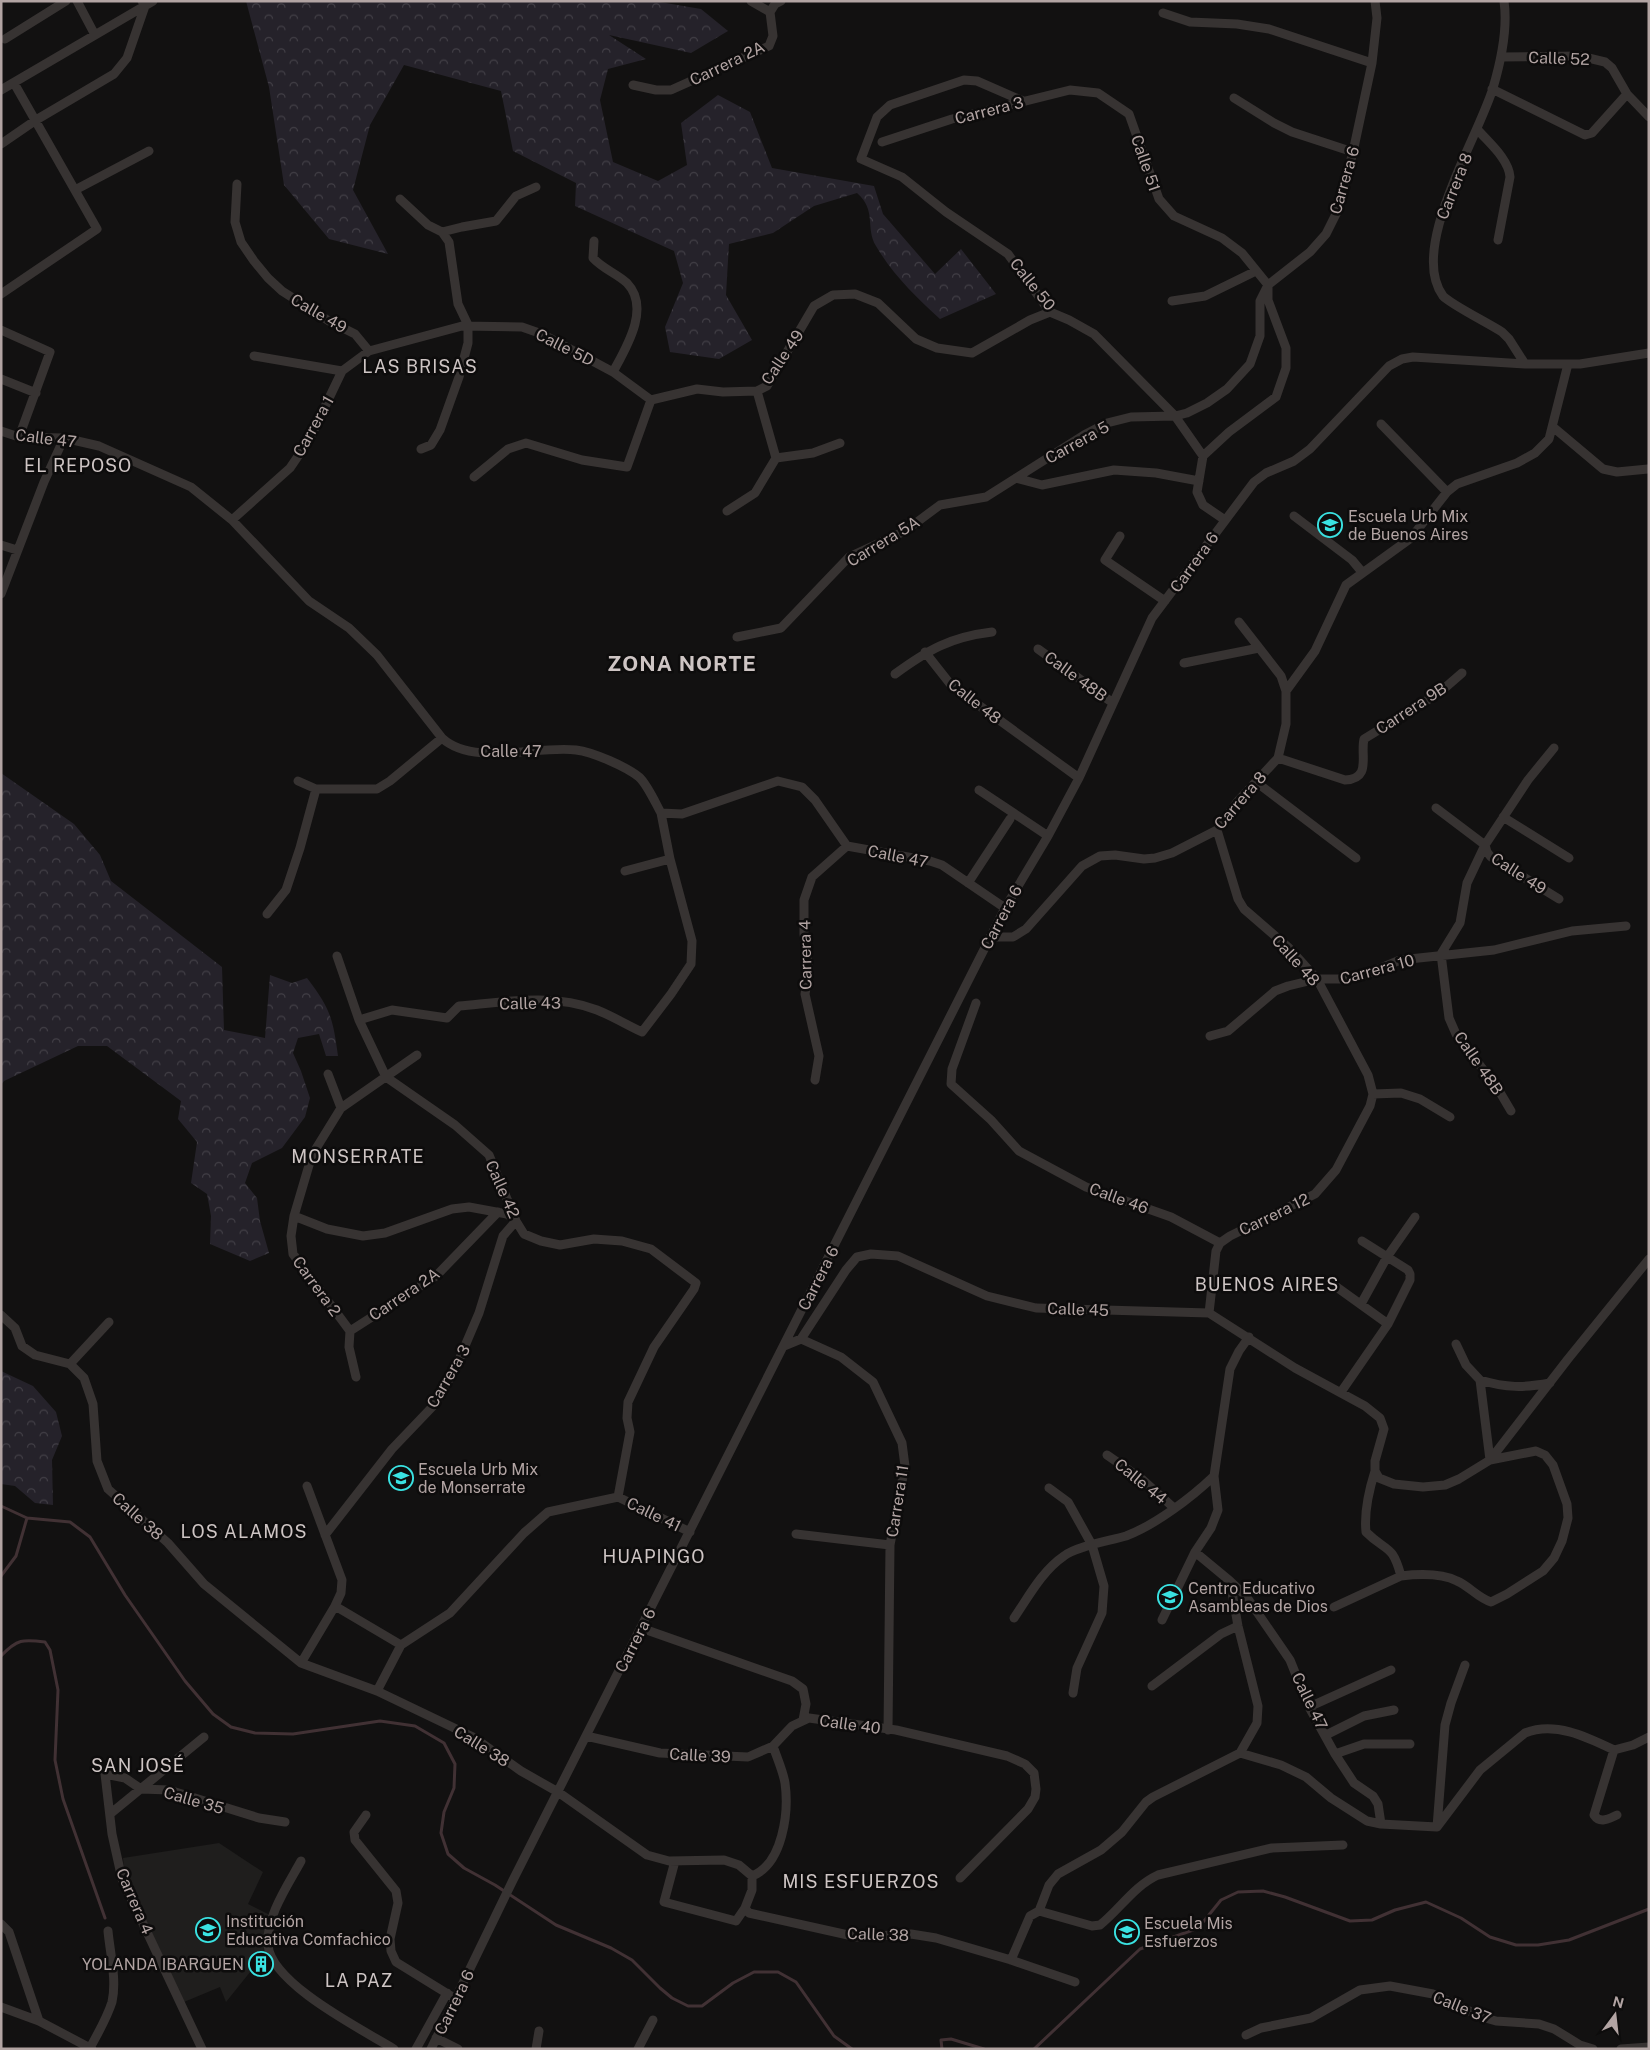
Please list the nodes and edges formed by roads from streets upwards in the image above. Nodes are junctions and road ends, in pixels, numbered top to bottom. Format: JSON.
{"nodes":[{"id":1,"x":66,"y":1,"type":"edge"},
{"id":2,"x":77,"y":1,"type":"edge"},
{"id":3,"x":751,"y":1,"type":"edge"},
{"id":4,"x":781,"y":1,"type":"edge"},
{"id":5,"x":1374,"y":1,"type":"edge"},
{"id":6,"x":1504,"y":1,"type":"edge"},
{"id":7,"x":147,"y":3,"type":"edge"},
{"id":8,"x":770,"y":12,"type":"junction"},
{"id":9,"x":1163,"y":13,"type":"dead end"},
{"id":10,"x":94,"y":35,"type":"junction"},
{"id":11,"x":5,"y":38,"type":"dead end"},
{"id":12,"x":1501,"y":57,"type":"junction"},
{"id":13,"x":1372,"y":63,"type":"junction"},
{"id":14,"x":14,"y":83,"type":"junction"},
{"id":15,"x":633,"y":85,"type":"dead end"},
{"id":16,"x":1492,"y":89,"type":"junction"},
{"id":17,"x":1,"y":90,"type":"edge"},
{"id":18,"x":1098,"y":93,"type":"joint"},
{"id":19,"x":1627,"y":94,"type":"junction"},
{"id":20,"x":1234,"y":98,"type":"dead end"},
{"id":21,"x":1023,"y":101,"type":"junction"},
{"id":22,"x":1649,"y":117,"type":"edge"},
{"id":23,"x":36,"y":120,"type":"junction"},
{"id":24,"x":1477,"y":129,"type":"junction"},
{"id":25,"x":882,"y":142,"type":"dead end"},
{"id":26,"x":1,"y":144,"type":"edge"},
{"id":27,"x":149,"y":150,"type":"dead end"},
{"id":28,"x":1353,"y":152,"type":"junction"},
{"id":29,"x":237,"y":184,"type":"dead end"},
{"id":30,"x":536,"y":187,"type":"dead end"},
{"id":31,"x":76,"y":190,"type":"junction"},
{"id":32,"x":400,"y":199,"type":"dead end"},
{"id":33,"x":442,"y":232,"type":"junction"},
{"id":34,"x":1498,"y":240,"type":"dead end"},
{"id":35,"x":594,"y":241,"type":"dead end"},
{"id":36,"x":1256,"y":271,"type":"junction"},
{"id":37,"x":1268,"y":285,"type":"junction"},
{"id":38,"x":1,"y":294,"type":"edge"},
{"id":39,"x":1172,"y":301,"type":"dead end"},
{"id":40,"x":1050,"y":312,"type":"junction"},
{"id":41,"x":468,"y":326,"type":"junction"},
{"id":42,"x":1,"y":330,"type":"edge"},
{"id":43,"x":368,"y":351,"type":"junction"},
{"id":44,"x":1649,"y":353,"type":"edge"},
{"id":45,"x":254,"y":356,"type":"dead end"},
{"id":46,"x":1526,"y":364,"type":"junction"},
{"id":47,"x":1568,"y":364,"type":"junction"},
{"id":48,"x":342,"y":371,"type":"junction"},
{"id":49,"x":613,"y":372,"type":"junction"},
{"id":50,"x":1,"y":379,"type":"edge"},
{"id":51,"x":758,"y":391,"type":"junction"},
{"id":52,"x":36,"y":393,"type":"junction"},
{"id":53,"x":652,"y":400,"type":"junction"},
{"id":54,"x":1175,"y":416,"type":"junction"},
{"id":55,"x":1381,"y":424,"type":"dead end"},
{"id":56,"x":1553,"y":426,"type":"junction"},
{"id":57,"x":1,"y":431,"type":"edge"},
{"id":58,"x":19,"y":437,"type":"junction"},
{"id":59,"x":64,"y":438,"type":"junction"},
{"id":60,"x":840,"y":443,"type":"dead end"},
{"id":61,"x":421,"y":448,"type":"dead end"},
{"id":62,"x":1203,"y":456,"type":"junction"},
{"id":63,"x":776,"y":458,"type":"junction"},
{"id":64,"x":1648,"y":469,"type":"edge"},
{"id":65,"x":474,"y":477,"type":"dead end"},
{"id":66,"x":1016,"y":478,"type":"junction"},
{"id":67,"x":1199,"y":481,"type":"junction"},
{"id":68,"x":1447,"y":492,"type":"junction"},
{"id":69,"x":727,"y":510,"type":"dead end"},
{"id":70,"x":1294,"y":516,"type":"dead end"},
{"id":71,"x":232,"y":520,"type":"junction"},
{"id":72,"x":1225,"y":520,"type":"junction"},
{"id":73,"x":1120,"y":536,"type":"dead end"},
{"id":74,"x":1,"y":545,"type":"edge"},
{"id":75,"x":17,"y":550,"type":"junction"},
{"id":76,"x":1362,"y":572,"type":"junction"},
{"id":77,"x":1,"y":594,"type":"edge"},
{"id":78,"x":1165,"y":601,"type":"junction"},
{"id":79,"x":1239,"y":622,"type":"dead end"},
{"id":80,"x":992,"y":632,"type":"dead end"},
{"id":81,"x":737,"y":637,"type":"dead end"},
{"id":82,"x":1259,"y":648,"type":"junction"},
{"id":83,"x":1038,"y":649,"type":"dead end"},
{"id":84,"x":925,"y":652,"type":"junction"},
{"id":85,"x":1184,"y":663,"type":"dead end"},
{"id":86,"x":1462,"y":673,"type":"dead end"},
{"id":87,"x":895,"y":674,"type":"dead end"},
{"id":88,"x":1286,"y":691,"type":"junction"},
{"id":89,"x":1114,"y":703,"type":"junction"},
{"id":90,"x":442,"y":738,"type":"junction"},
{"id":91,"x":1554,"y":748,"type":"dead end"},
{"id":92,"x":1278,"y":758,"type":"junction"},
{"id":93,"x":1079,"y":778,"type":"junction"},
{"id":94,"x":298,"y":781,"type":"dead end"},
{"id":95,"x":1256,"y":782,"type":"junction"},
{"id":96,"x":316,"y":789,"type":"junction"},
{"id":97,"x":979,"y":790,"type":"dead end"},
{"id":98,"x":1436,"y":808,"type":"dead end"},
{"id":99,"x":661,"y":813,"type":"junction"},
{"id":100,"x":1503,"y":817,"type":"junction"},
{"id":101,"x":1010,"y":819,"type":"dead end"},
{"id":102,"x":1217,"y":830,"type":"junction"},
{"id":103,"x":1048,"y":836,"type":"junction"},
{"id":104,"x":1485,"y":845,"type":"junction"},
{"id":105,"x":847,"y":846,"type":"junction"},
{"id":106,"x":1356,"y":858,"type":"dead end"},
{"id":107,"x":1569,"y":858,"type":"dead end"},
{"id":108,"x":670,"y":859,"type":"junction"},
{"id":109,"x":625,"y":870,"type":"dead end"},
{"id":110,"x":968,"y":883,"type":"junction"},
{"id":111,"x":1559,"y":898,"type":"dead end"},
{"id":112,"x":1005,"y":908,"type":"junction"},
{"id":113,"x":267,"y":914,"type":"dead end"},
{"id":114,"x":1626,"y":926,"type":"dead end"},
{"id":115,"x":990,"y":937,"type":"junction"},
{"id":116,"x":1441,"y":954,"type":"junction"},
{"id":117,"x":337,"y":956,"type":"dead end"},
{"id":118,"x":1318,"y":979,"type":"junction"},
{"id":119,"x":976,"y":1003,"type":"dead end"},
{"id":120,"x":359,"y":1020,"type":"junction"},
{"id":121,"x":1210,"y":1036,"type":"dead end"},
{"id":122,"x":417,"y":1054,"type":"dead end"},
{"id":123,"x":328,"y":1074,"type":"dead end"},
{"id":124,"x":386,"y":1077,"type":"junction"},
{"id":125,"x":814,"y":1080,"type":"dead end"},
{"id":126,"x":1373,"y":1094,"type":"junction"},
{"id":127,"x":341,"y":1108,"type":"junction"},
{"id":128,"x":1511,"y":1111,"type":"dead end"},
{"id":129,"x":1450,"y":1117,"type":"dead end"},
{"id":130,"x":498,"y":1212,"type":"junction"},
{"id":131,"x":294,"y":1216,"type":"junction"},
{"id":132,"x":1415,"y":1217,"type":"dead end"},
{"id":133,"x":516,"y":1221,"type":"junction"},
{"id":134,"x":1362,"y":1241,"type":"dead end"},
{"id":135,"x":1220,"y":1243,"type":"junction"},
{"id":136,"x":1387,"y":1257,"type":"junction"},
{"id":137,"x":1649,"y":1259,"type":"edge"},
{"id":138,"x":1331,"y":1283,"type":"dead end"},
{"id":139,"x":1361,"y":1304,"type":"junction"},
{"id":140,"x":1210,"y":1313,"type":"junction"},
{"id":141,"x":1,"y":1315,"type":"edge"},
{"id":142,"x":108,"y":1322,"type":"dead end"},
{"id":143,"x":1388,"y":1324,"type":"junction"},
{"id":144,"x":350,"y":1331,"type":"junction"},
{"id":145,"x":1249,"y":1337,"type":"junction"},
{"id":146,"x":801,"y":1339,"type":"junction"},
{"id":147,"x":1456,"y":1344,"type":"dead end"},
{"id":148,"x":784,"y":1346,"type":"junction"},
{"id":149,"x":70,"y":1364,"type":"junction"},
{"id":150,"x":356,"y":1377,"type":"dead end"},
{"id":151,"x":1480,"y":1380,"type":"junction"},
{"id":152,"x":1550,"y":1383,"type":"junction"},
{"id":153,"x":1341,"y":1392,"type":"junction"},
{"id":154,"x":1107,"y":1455,"type":"dead end"},
{"id":155,"x":1490,"y":1460,"type":"junction"},
{"id":156,"x":1375,"y":1471,"type":"junction"},
{"id":157,"x":1214,"y":1476,"type":"junction"},
{"id":158,"x":307,"y":1486,"type":"dead end"},
{"id":159,"x":1048,"y":1488,"type":"dead end"},
{"id":160,"x":618,"y":1497,"type":"junction"},
{"id":161,"x":1174,"y":1508,"type":"junction"},
{"id":162,"x":690,"y":1532,"type":"junction"},
{"id":163,"x":796,"y":1534,"type":"dead end"},
{"id":164,"x":326,"y":1535,"type":"junction"},
{"id":165,"x":890,"y":1545,"type":"junction"},
{"id":166,"x":1092,"y":1545,"type":"junction"},
{"id":167,"x":1195,"y":1552,"type":"junction"},
{"id":168,"x":1401,"y":1576,"type":"junction"},
{"id":169,"x":1230,"y":1581,"type":"junction"},
{"id":170,"x":335,"y":1606,"type":"junction"},
{"id":171,"x":1334,"y":1607,"type":"dead end"},
{"id":172,"x":1014,"y":1618,"type":"dead end"},
{"id":173,"x":1162,"y":1620,"type":"dead end"},
{"id":174,"x":1238,"y":1626,"type":"junction"},
{"id":175,"x":641,"y":1628,"type":"junction"},
{"id":176,"x":400,"y":1645,"type":"junction"},
{"id":177,"x":301,"y":1663,"type":"junction"},
{"id":178,"x":1465,"y":1665,"type":"dead end"},
{"id":179,"x":1391,"y":1670,"type":"dead end"},
{"id":180,"x":1152,"y":1686,"type":"dead end"},
{"id":181,"x":377,"y":1691,"type":"junction"},
{"id":182,"x":1073,"y":1693,"type":"dead end"},
{"id":183,"x":1309,"y":1707,"type":"junction"},
{"id":184,"x":1394,"y":1710,"type":"dead end"},
{"id":185,"x":803,"y":1720,"type":"junction"},
{"id":186,"x":888,"y":1730,"type":"junction"},
{"id":187,"x":1326,"y":1735,"type":"junction"},
{"id":188,"x":586,"y":1736,"type":"junction"},
{"id":189,"x":204,"y":1737,"type":"dead end"},
{"id":190,"x":1649,"y":1737,"type":"edge"},
{"id":191,"x":1410,"y":1744,"type":"dead end"},
{"id":192,"x":773,"y":1746,"type":"junction"},
{"id":193,"x":1614,"y":1750,"type":"junction"},
{"id":194,"x":1240,"y":1753,"type":"junction"},
{"id":195,"x":1335,"y":1754,"type":"junction"},
{"id":196,"x":105,"y":1774,"type":"joint"},
{"id":197,"x":141,"y":1789,"type":"junction"},
{"id":198,"x":558,"y":1792,"type":"junction"},
{"id":199,"x":110,"y":1814,"type":"junction"},
{"id":200,"x":366,"y":1815,"type":"dead end"},
{"id":201,"x":1617,"y":1815,"type":"dead end"},
{"id":202,"x":285,"y":1822,"type":"dead end"},
{"id":203,"x":1380,"y":1824,"type":"junction"},
{"id":204,"x":1437,"y":1827,"type":"junction"},
{"id":205,"x":1342,"y":1845,"type":"dead end"},
{"id":206,"x":301,"y":1861,"type":"dead end"},
{"id":207,"x":674,"y":1861,"type":"junction"},
{"id":208,"x":752,"y":1876,"type":"junction"},
{"id":209,"x":960,"y":1878,"type":"dead end"},
{"id":210,"x":745,"y":1908,"type":"junction"},
{"id":211,"x":1039,"y":1911,"type":"junction"},
{"id":212,"x":1,"y":1924,"type":"edge"},
{"id":213,"x":108,"y":1931,"type":"dead end"},
{"id":214,"x":1010,"y":1960,"type":"junction"},
{"id":215,"x":1075,"y":1982,"type":"dead end"},
{"id":216,"x":447,"y":1993,"type":"junction"},
{"id":217,"x":456,"y":1998,"type":"junction"},
{"id":218,"x":1,"y":2007,"type":"edge"},
{"id":219,"x":652,"y":2020,"type":"dead end"},
{"id":220,"x":39,"y":2022,"type":"junction"},
{"id":221,"x":539,"y":2031,"type":"dead end"},
{"id":222,"x":1246,"y":2035,"type":"dead end"},
{"id":223,"x":436,"y":2038,"type":"junction"},
{"id":224,"x":1649,"y":2047,"type":"edge"},
{"id":225,"x":91,"y":2048,"type":"edge"},
{"id":226,"x":202,"y":2049,"type":"edge"},
{"id":227,"x":394,"y":2049,"type":"edge"},
{"id":228,"x":416,"y":2049,"type":"edge"},
{"id":229,"x":431,"y":2049,"type":"edge"},
{"id":230,"x":458,"y":2049,"type":"edge"},
{"id":231,"x":536,"y":2049,"type":"edge"},
{"id":232,"x":638,"y":2049,"type":"edge"},
{"id":233,"x":1592,"y":2049,"type":"edge"},
{"id":234,"x":1621,"y":2049,"type":"edge"}],
"edges":[{"from":1,"to":11,"type":"street"},
{"from":2,"to":10,"type":"street"},
{"from":3,"to":8,"type":"street"},
{"from":4,"to":8,"type":"street"},
{"from":5,"to":13,"type":"street","name":"Carrera 6"},
{"from":6,"to":12,"type":"street","name":"Carrera 8"},
{"from":7,"to":10,"type":"street"},
{"from":7,"to":23,"type":"street"},
{"from":8,"to":15,"type":"street","name":"Carrera 2A"},
{"from":9,"to":13,"type":"street"},
{"from":10,"to":14,"type":"street"},
{"from":12,"to":16,"type":"street","name":"Carrera 8"},
{"from":12,"to":19,"type":"street","name":"Calle 52"},
{"from":13,"to":28,"type":"street","name":"Carrera 6"},
{"from":14,"to":17,"type":"street"},
{"from":14,"to":23,"type":"street"},
{"from":16,"to":19,"type":"street"},
{"from":16,"to":24,"type":"street","name":"Carrera 8"},
{"from":18,"to":21,"type":"street","name":"Carrera 3"},
{"from":18,"to":36,"type":"street","name":"Calle 51"},
{"from":19,"to":22,"type":"street","name":"Calle 52"},
{"from":20,"to":28,"type":"street"},
{"from":21,"to":25,"type":"street","name":"Carrera 3"},
{"from":21,"to":40,"type":"street","name":"Calle 50"},
{"from":23,"to":26,"type":"street"},
{"from":23,"to":31,"type":"street"},
{"from":24,"to":34,"type":"street"},
{"from":24,"to":46,"type":"street","name":"Carrera 8"},
{"from":27,"to":31,"type":"street"},
{"from":28,"to":37,"type":"street","name":"Carrera 6"},
{"from":29,"to":43,"type":"street","name":"Calle 49"},
{"from":30,"to":33,"type":"street"},
{"from":31,"to":38,"type":"street"},
{"from":32,"to":33,"type":"street"},
{"from":33,"to":41,"type":"street"},
{"from":35,"to":49,"type":"street"},
{"from":36,"to":37,"type":"street","name":"Calle 51"},
{"from":36,"to":39,"type":"street"},
{"from":37,"to":54,"type":"street","name":"Carrera 5"},
{"from":37,"to":62,"type":"street"},
{"from":40,"to":51,"type":"street","name":"Calle 49"},
{"from":40,"to":54,"type":"street","name":"Calle 50"},
{"from":41,"to":43,"type":"street"},
{"from":41,"to":49,"type":"street","name":"Calle 5D"},
{"from":41,"to":61,"type":"street"},
{"from":42,"to":52,"type":"street"},
{"from":43,"to":48,"type":"street","name":"Carrera 1"},
{"from":44,"to":47,"type":"street","name":"Carrera 6"},
{"from":45,"to":48,"type":"street"},
{"from":46,"to":47,"type":"street","name":"Carrera 6"},
{"from":46,"to":72,"type":"street","name":"Carrera 6"},
{"from":47,"to":56,"type":"street"},
{"from":48,"to":71,"type":"street","name":"Carrera 1"},
{"from":49,"to":53,"type":"street","name":"Calle 5D"},
{"from":50,"to":52,"type":"street"},
{"from":51,"to":53,"type":"street"},
{"from":51,"to":63,"type":"street","name":"Calle 49"},
{"from":52,"to":58,"type":"street"},
{"from":53,"to":65,"type":"street"},
{"from":54,"to":62,"type":"street","name":"Calle 50"},
{"from":54,"to":66,"type":"street","name":"Carrera 5"},
{"from":55,"to":68,"type":"street"},
{"from":56,"to":64,"type":"street"},
{"from":56,"to":68,"type":"street"},
{"from":57,"to":58,"type":"street","name":"Calle 47"},
{"from":58,"to":59,"type":"street","name":"Calle 47"},
{"from":59,"to":71,"type":"street","name":"Calle 47"},
{"from":59,"to":75,"type":"street"},
{"from":60,"to":63,"type":"street"},
{"from":62,"to":67,"type":"street","name":"Carrera 6"},
{"from":63,"to":69,"type":"street"},
{"from":66,"to":67,"type":"street","name":"Carrera 5"},
{"from":66,"to":81,"type":"street","name":"Carrera 5A"},
{"from":67,"to":72,"type":"street","name":"Carrera 6"},
{"from":68,"to":76,"type":"street"},
{"from":70,"to":76,"type":"street"},
{"from":71,"to":90,"type":"street","name":"Calle 47"},
{"from":72,"to":78,"type":"street","name":"Carrera 6"},
{"from":73,"to":78,"type":"street"},
{"from":74,"to":75,"type":"street"},
{"from":75,"to":77,"type":"street"},
{"from":76,"to":88,"type":"street"},
{"from":78,"to":89,"type":"street","name":"Carrera 6"},
{"from":79,"to":82,"type":"street"},
{"from":80,"to":84,"type":"street"},
{"from":82,"to":85,"type":"street"},
{"from":82,"to":88,"type":"street"},
{"from":83,"to":89,"type":"street","name":"Calle 48B"},
{"from":84,"to":87,"type":"street"},
{"from":84,"to":93,"type":"street","name":"Calle 48"},
{"from":86,"to":92,"type":"street","name":"Carrera 9B"},
{"from":88,"to":92,"type":"street","name":"Carrera 8"},
{"from":89,"to":93,"type":"street","name":"Carrera 6"},
{"from":90,"to":96,"type":"street"},
{"from":90,"to":99,"type":"street","name":"Calle 47"},
{"from":91,"to":100,"type":"street"},
{"from":92,"to":95,"type":"street","name":"Carrera 8"},
{"from":93,"to":103,"type":"street","name":"Carrera 6"},
{"from":94,"to":96,"type":"street"},
{"from":95,"to":102,"type":"street","name":"Carrera 8"},
{"from":95,"to":106,"type":"street"},
{"from":96,"to":113,"type":"street"},
{"from":97,"to":103,"type":"street"},
{"from":98,"to":104,"type":"street","name":"Calle 49"},
{"from":99,"to":105,"type":"street","name":"Calle 47"},
{"from":99,"to":108,"type":"street"},
{"from":100,"to":104,"type":"street"},
{"from":100,"to":107,"type":"street"},
{"from":101,"to":110,"type":"street"},
{"from":102,"to":115,"type":"street","name":"Carrera 8"},
{"from":102,"to":118,"type":"street","name":"Calle 48"},
{"from":103,"to":112,"type":"street","name":"Carrera 6"},
{"from":104,"to":111,"type":"street","name":"Calle 49"},
{"from":104,"to":116,"type":"street"},
{"from":105,"to":110,"type":"street","name":"Calle 47"},
{"from":105,"to":125,"type":"street","name":"Carrera 4"},
{"from":108,"to":109,"type":"street"},
{"from":108,"to":120,"type":"street","name":"Calle 43"},
{"from":110,"to":112,"type":"street","name":"Calle 47"},
{"from":112,"to":115,"type":"street","name":"Carrera 6"},
{"from":114,"to":116,"type":"street","name":"Carrera 10"},
{"from":115,"to":148,"type":"street","name":"Carrera 6"},
{"from":116,"to":118,"type":"street","name":"Carrera 10"},
{"from":116,"to":128,"type":"street","name":"Calle 48B"},
{"from":117,"to":120,"type":"street","name":"Calle 42"},
{"from":118,"to":121,"type":"street","name":"Carrera 10"},
{"from":118,"to":126,"type":"street","name":"Calle 48"},
{"from":119,"to":135,"type":"street","name":"Calle 46"},
{"from":120,"to":124,"type":"street","name":"Calle 42"},
{"from":122,"to":124,"type":"street","name":"Carrera 2"},
{"from":123,"to":127,"type":"street"},
{"from":124,"to":127,"type":"street","name":"Carrera 2"},
{"from":124,"to":133,"type":"street","name":"Calle 42"},
{"from":126,"to":129,"type":"street"},
{"from":126,"to":135,"type":"street","name":"Carrera 12"},
{"from":127,"to":131,"type":"street","name":"Carrera 2"},
{"from":130,"to":131,"type":"street"},
{"from":130,"to":133,"type":"street"},
{"from":130,"to":144,"type":"street","name":"Carrera 2A"},
{"from":131,"to":144,"type":"street","name":"Carrera 2"},
{"from":132,"to":136,"type":"street"},
{"from":133,"to":160,"type":"street","name":"Calle 42"},
{"from":133,"to":164,"type":"street","name":"Carrera 3"},
{"from":134,"to":136,"type":"street"},
{"from":135,"to":140,"type":"street","name":"Carrera 12"},
{"from":136,"to":139,"type":"street"},
{"from":136,"to":143,"type":"street"},
{"from":137,"to":152,"type":"street"},
{"from":138,"to":139,"type":"street"},
{"from":139,"to":143,"type":"street"},
{"from":140,"to":145,"type":"street","name":"Calle 45"},
{"from":140,"to":146,"type":"street","name":"Calle 45"},
{"from":141,"to":149,"type":"street"},
{"from":142,"to":149,"type":"street"},
{"from":143,"to":153,"type":"street"},
{"from":144,"to":150,"type":"street","name":"Carrera 2"},
{"from":145,"to":153,"type":"street","name":"Calle 45"},
{"from":145,"to":157,"type":"street"},
{"from":146,"to":148,"type":"street"},
{"from":146,"to":165,"type":"street","name":"Carrera 11"},
{"from":147,"to":151,"type":"street"},
{"from":148,"to":162,"type":"street","name":"Carrera 6"},
{"from":149,"to":177,"type":"street","name":"Calle 38"},
{"from":151,"to":152,"type":"street"},
{"from":151,"to":155,"type":"street"},
{"from":152,"to":155,"type":"street"},
{"from":153,"to":156,"type":"street","name":"Calle 45"},
{"from":154,"to":161,"type":"street","name":"Calle 44"},
{"from":155,"to":156,"type":"street"},
{"from":155,"to":168,"type":"street"},
{"from":156,"to":168,"type":"street"},
{"from":157,"to":161,"type":"street"},
{"from":157,"to":167,"type":"street"},
{"from":158,"to":164,"type":"street"},
{"from":159,"to":166,"type":"street"},
{"from":160,"to":162,"type":"street","name":"Calle 41"},
{"from":160,"to":176,"type":"street"},
{"from":161,"to":166,"type":"street"},
{"from":162,"to":175,"type":"street","name":"Carrera 6"},
{"from":163,"to":165,"type":"street"},
{"from":164,"to":170,"type":"street"},
{"from":165,"to":186,"type":"street","name":"Carrera 11"},
{"from":166,"to":172,"type":"street"},
{"from":166,"to":182,"type":"street"},
{"from":167,"to":169,"type":"street","name":"Calle 47"},
{"from":167,"to":173,"type":"street"},
{"from":168,"to":171,"type":"street"},
{"from":169,"to":174,"type":"street"},
{"from":169,"to":183,"type":"street","name":"Calle 47"},
{"from":170,"to":176,"type":"street"},
{"from":170,"to":177,"type":"street"},
{"from":174,"to":180,"type":"street"},
{"from":174,"to":194,"type":"street"},
{"from":175,"to":185,"type":"street","name":"Calle 40"},
{"from":175,"to":188,"type":"street","name":"Carrera 6"},
{"from":176,"to":181,"type":"street"},
{"from":177,"to":181,"type":"street","name":"Calle 38"},
{"from":178,"to":204,"type":"street"},
{"from":179,"to":183,"type":"street"},
{"from":181,"to":198,"type":"street","name":"Calle 38"},
{"from":183,"to":187,"type":"street","name":"Calle 47"},
{"from":184,"to":187,"type":"street"},
{"from":185,"to":186,"type":"street","name":"Calle 40"},
{"from":185,"to":192,"type":"street","name":"Calle 39"},
{"from":186,"to":209,"type":"street","name":"Calle 40"},
{"from":187,"to":195,"type":"street","name":"Calle 47"},
{"from":188,"to":192,"type":"street","name":"Calle 39"},
{"from":188,"to":198,"type":"street","name":"Carrera 6"},
{"from":189,"to":197,"type":"street"},
{"from":190,"to":193,"type":"street"},
{"from":191,"to":195,"type":"street"},
{"from":192,"to":208,"type":"street"},
{"from":193,"to":201,"type":"street"},
{"from":193,"to":204,"type":"street"},
{"from":194,"to":203,"type":"street"},
{"from":194,"to":211,"type":"street"},
{"from":195,"to":203,"type":"street","name":"Calle 47"},
{"from":196,"to":197,"type":"street","name":"Calle 35"},
{"from":196,"to":199,"type":"street","name":"Carrera 4"},
{"from":197,"to":199,"type":"street"},
{"from":197,"to":202,"type":"street","name":"Calle 35"},
{"from":198,"to":207,"type":"street","name":"Calle 38"},
{"from":198,"to":217,"type":"street","name":"Carrera 6"},
{"from":199,"to":226,"type":"street","name":"Carrera 4"},
{"from":200,"to":216,"type":"street"},
{"from":203,"to":204,"type":"street"},
{"from":205,"to":211,"type":"street"},
{"from":206,"to":227,"type":"street"},
{"from":207,"to":208,"type":"street","name":"Calle 38"},
{"from":207,"to":210,"type":"street"},
{"from":208,"to":210,"type":"street"},
{"from":210,"to":214,"type":"street","name":"Calle 38"},
{"from":211,"to":214,"type":"street"},
{"from":212,"to":220,"type":"street"},
{"from":213,"to":225,"type":"street"},
{"from":214,"to":215,"type":"street","name":"Calle 38"},
{"from":216,"to":217,"type":"street"},
{"from":216,"to":228,"type":"street"},
{"from":217,"to":223,"type":"street","name":"Carrera 6"},
{"from":218,"to":220,"type":"street"},
{"from":219,"to":232,"type":"street"},
{"from":220,"to":225,"type":"street"},
{"from":221,"to":231,"type":"street"},
{"from":222,"to":233,"type":"street","name":"Calle 37"},
{"from":223,"to":229,"type":"street","name":"Carrera 6"},
{"from":223,"to":230,"type":"street"},
{"from":224,"to":234,"type":"street"}]}
